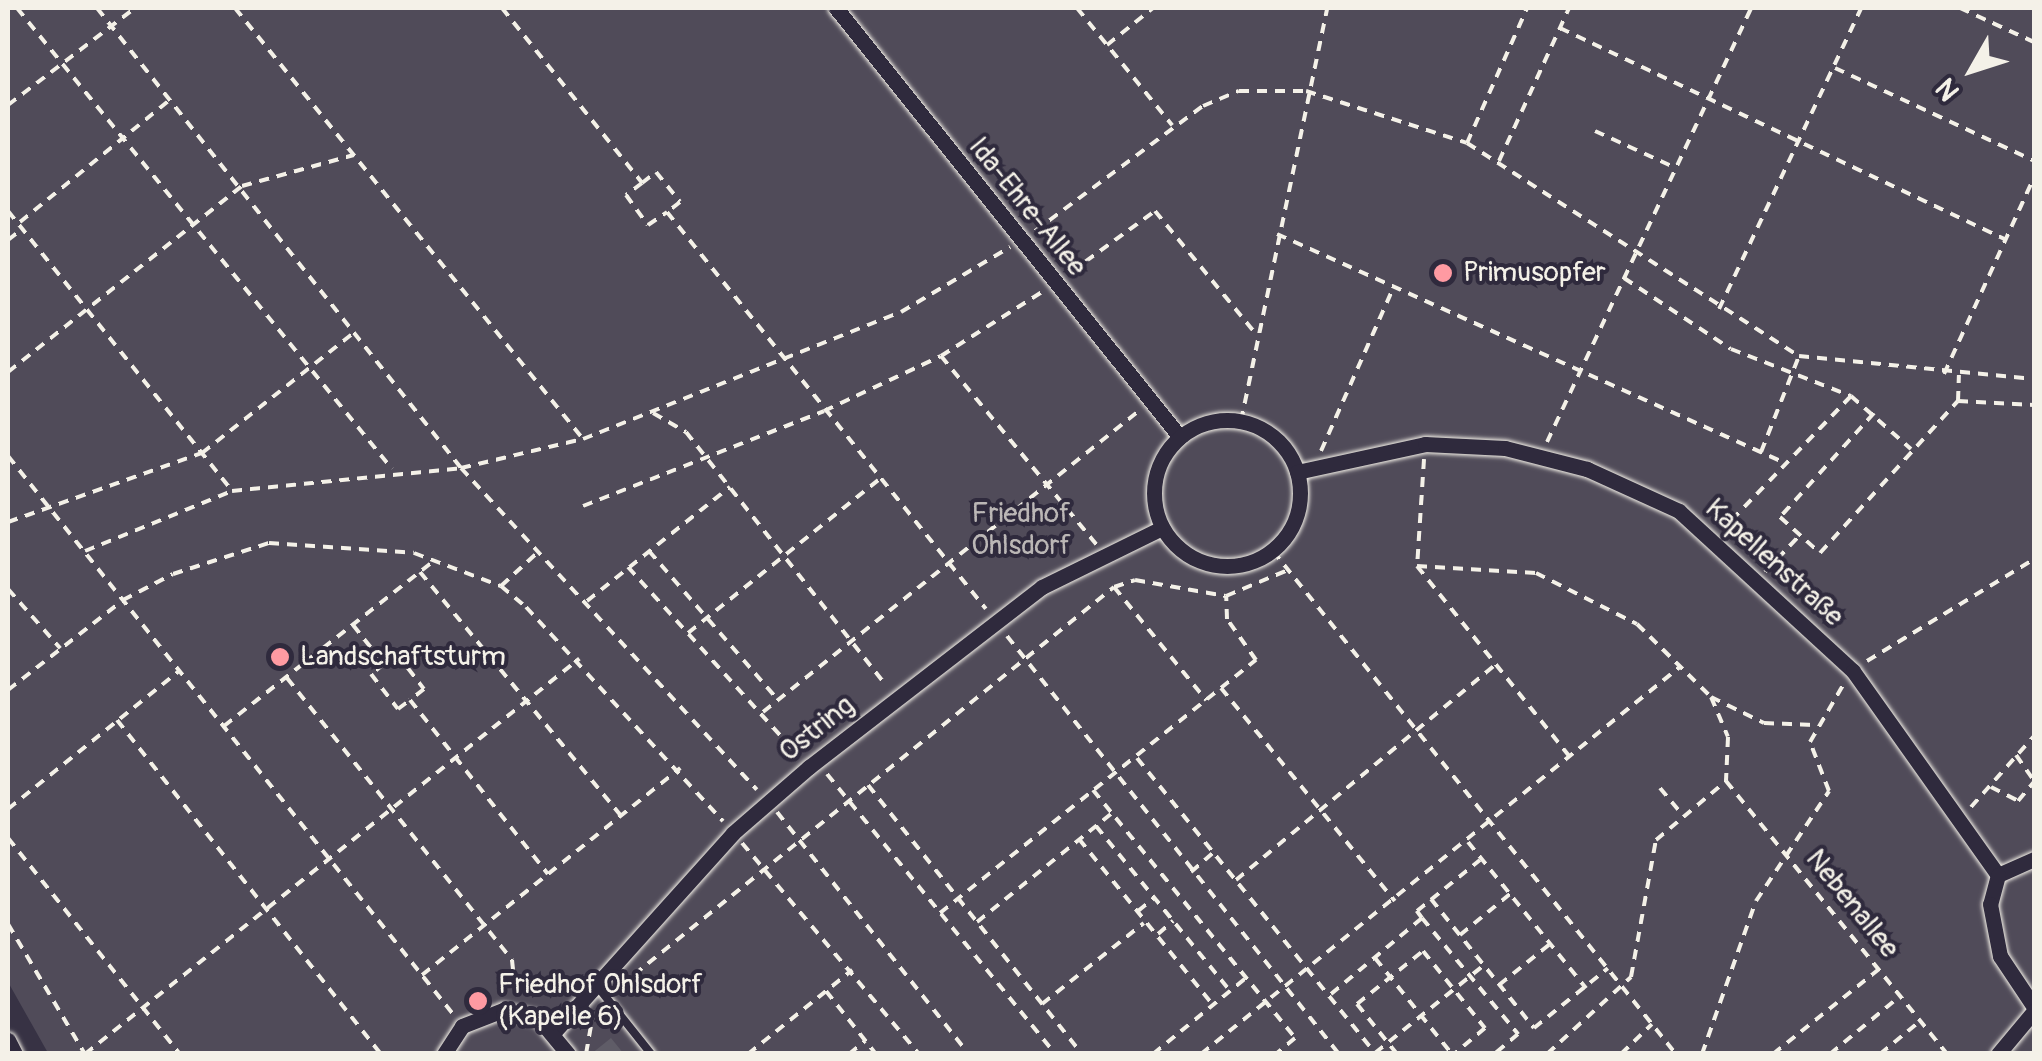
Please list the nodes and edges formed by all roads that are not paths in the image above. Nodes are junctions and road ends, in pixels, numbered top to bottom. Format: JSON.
{"nodes":[{"id":1,"x":836,"y":8,"type":"edge"},
{"id":2,"x":1180,"y":437,"type":"junction"},
{"id":3,"x":1297,"y":472,"type":"junction"},
{"id":4,"x":1162,"y":528,"type":"junction"},
{"id":5,"x":2034,"y":859,"type":"edge"},
{"id":6,"x":1998,"y":875,"type":"junction"},
{"id":7,"x":594,"y":982,"type":"junction"},
{"id":8,"x":2034,"y":1009,"type":"edge"},
{"id":9,"x":554,"y":1031,"type":"junction"},
{"id":10,"x":8,"y":1040,"type":"edge"},
{"id":11,"x":15,"y":1054,"type":"edge"},
{"id":12,"x":444,"y":1054,"type":"edge"},
{"id":13,"x":568,"y":1054,"type":"edge"},
{"id":14,"x":651,"y":1054,"type":"edge"},
{"id":15,"x":1998,"y":1054,"type":"edge"}],
"edges":[{"from":1,"to":2,"type":"street","name":"Ida-Ehre-Allee"},
{"from":2,"to":3,"type":"street"},
{"from":2,"to":4,"type":"street"},
{"from":3,"to":4,"type":"street"},
{"from":3,"to":6,"type":"street","name":"Kapellenstraße"},
{"from":4,"to":7,"type":"street","name":"Ostring"},
{"from":5,"to":6,"type":"street"},
{"from":6,"to":8,"type":"street"},
{"from":7,"to":9,"type":"street","name":"Ostring"},
{"from":7,"to":14,"type":"lane"},
{"from":8,"to":15,"type":"street"},
{"from":9,"to":12,"type":"street"},
{"from":9,"to":13,"type":"street"},
{"from":10,"to":11,"type":"street"}]}
